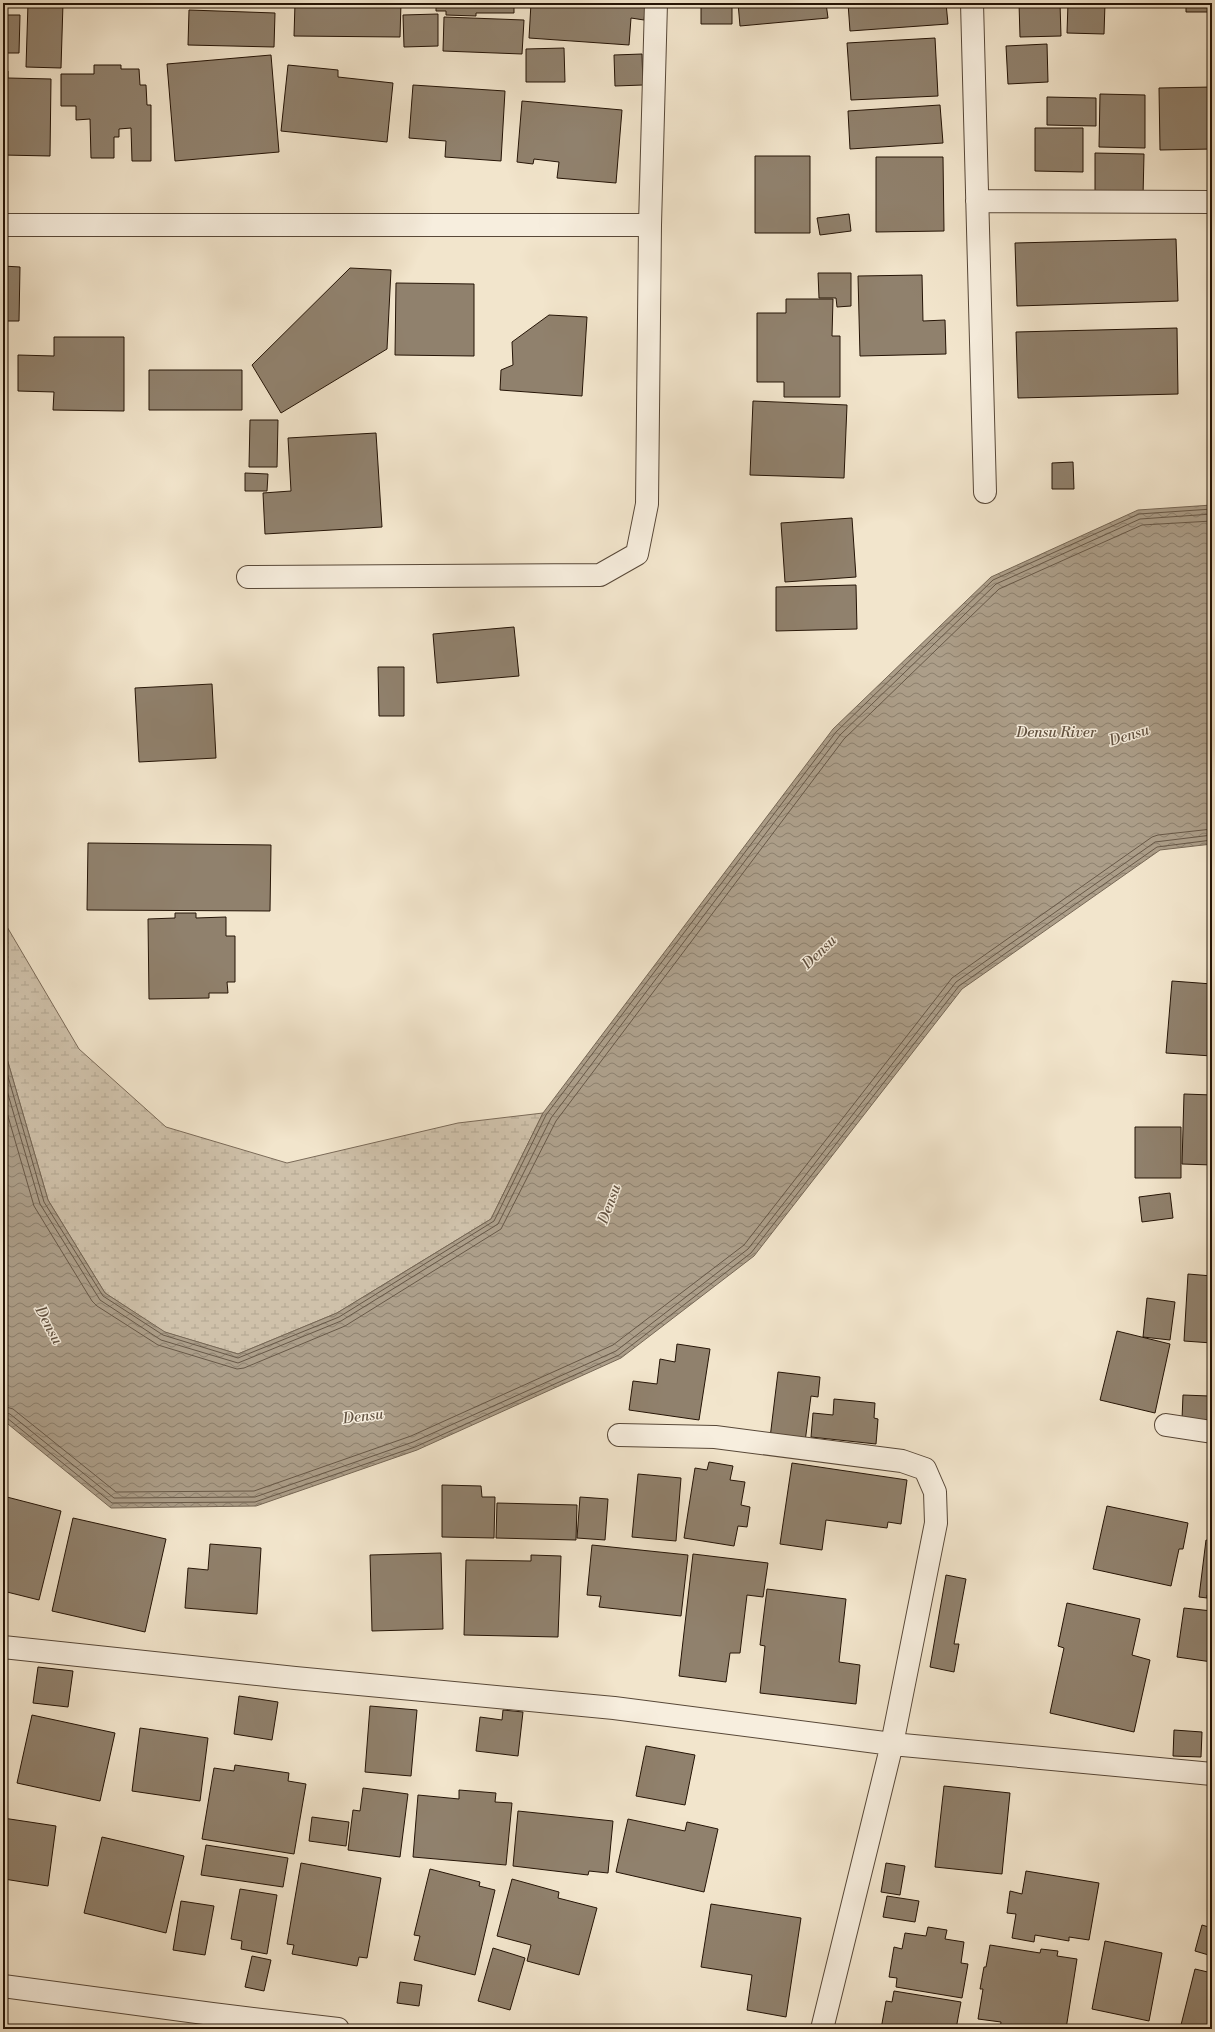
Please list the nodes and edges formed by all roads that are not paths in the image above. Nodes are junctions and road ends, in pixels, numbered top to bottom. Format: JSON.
{"nodes":[{"id":1,"x":656,"y":3,"type":"edge"},
{"id":2,"x":972,"y":3,"type":"edge"},
{"id":3,"x":977,"y":202,"type":"junction"},
{"id":4,"x":1212,"y":202,"type":"edge"},
{"id":5,"x":3,"y":224,"type":"edge"},
{"id":6,"x":650,"y":225,"type":"junction"},
{"id":7,"x":985,"y":492,"type":"dead end"},
{"id":8,"x":248,"y":577,"type":"dead end"},
{"id":9,"x":1166,"y":1425,"type":"dead end"},
{"id":10,"x":1212,"y":1432,"type":"edge"},
{"id":11,"x":620,"y":1436,"type":"dead end"},
{"id":12,"x":3,"y":1647,"type":"edge"},
{"id":13,"x":892,"y":1744,"type":"junction"},
{"id":14,"x":1212,"y":1774,"type":"edge"},
{"id":15,"x":3,"y":1986,"type":"edge"},
{"id":16,"x":338,"y":2029,"type":"edge"},
{"id":17,"x":822,"y":2029,"type":"edge"}],
"edges":[{"from":1,"to":6,"type":"street"},
{"from":2,"to":3,"type":"street"},
{"from":3,"to":4,"type":"street"},
{"from":3,"to":7,"type":"street"},
{"from":5,"to":6,"type":"street"},
{"from":6,"to":8,"type":"street"},
{"from":9,"to":10,"type":"street"},
{"from":11,"to":13,"type":"street"},
{"from":12,"to":13,"type":"street"},
{"from":13,"to":14,"type":"street"},
{"from":13,"to":17,"type":"street"},
{"from":15,"to":16,"type":"street"}]}
